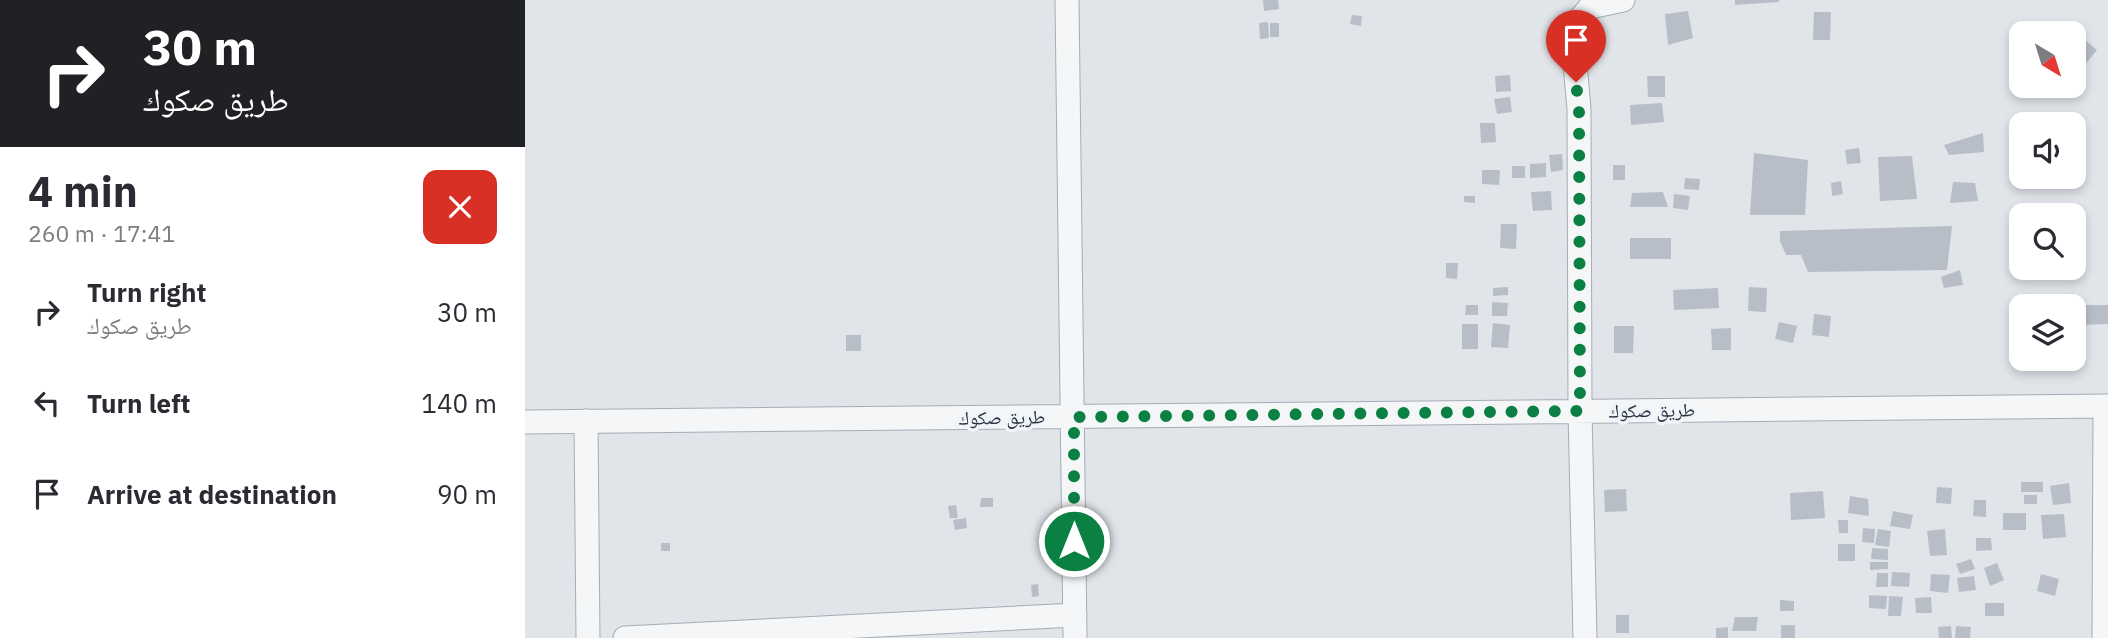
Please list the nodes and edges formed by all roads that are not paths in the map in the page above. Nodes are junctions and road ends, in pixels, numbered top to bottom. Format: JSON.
{"nodes":[{"id":1,"x":1067,"y":0,"type":"edge"},
{"id":2,"x":1623,"y":0,"type":"edge"},
{"id":3,"x":2107,"y":406,"type":"edge"},
{"id":4,"x":1580,"y":411,"type":"junction"},
{"id":5,"x":1074,"y":417,"type":"junction"},
{"id":6,"x":586,"y":421,"type":"junction"},
{"id":7,"x":525,"y":422,"type":"edge"},
{"id":8,"x":1075,"y":627,"type":"edge"},
{"id":9,"x":588,"y":638,"type":"edge"},
{"id":10,"x":625,"y":638,"type":"edge"},
{"id":11,"x":1585,"y":638,"type":"edge"},
{"id":12,"x":2104,"y":638,"type":"edge"}],
"edges":[{"from":1,"to":5,"type":"street"},
{"from":2,"to":4,"type":"street"},
{"from":3,"to":4,"type":"street","name":"طريق صكوك"},
{"from":3,"to":12,"type":"street"},
{"from":4,"to":5,"type":"street","name":"طريق صكوك"},
{"from":4,"to":11,"type":"street"},
{"from":5,"to":6,"type":"street","name":"طريق صكوك"},
{"from":5,"to":8,"type":"street"},
{"from":6,"to":7,"type":"street","name":"طريق صكوك"},
{"from":6,"to":9,"type":"street"},
{"from":8,"to":10,"type":"street"}]}
